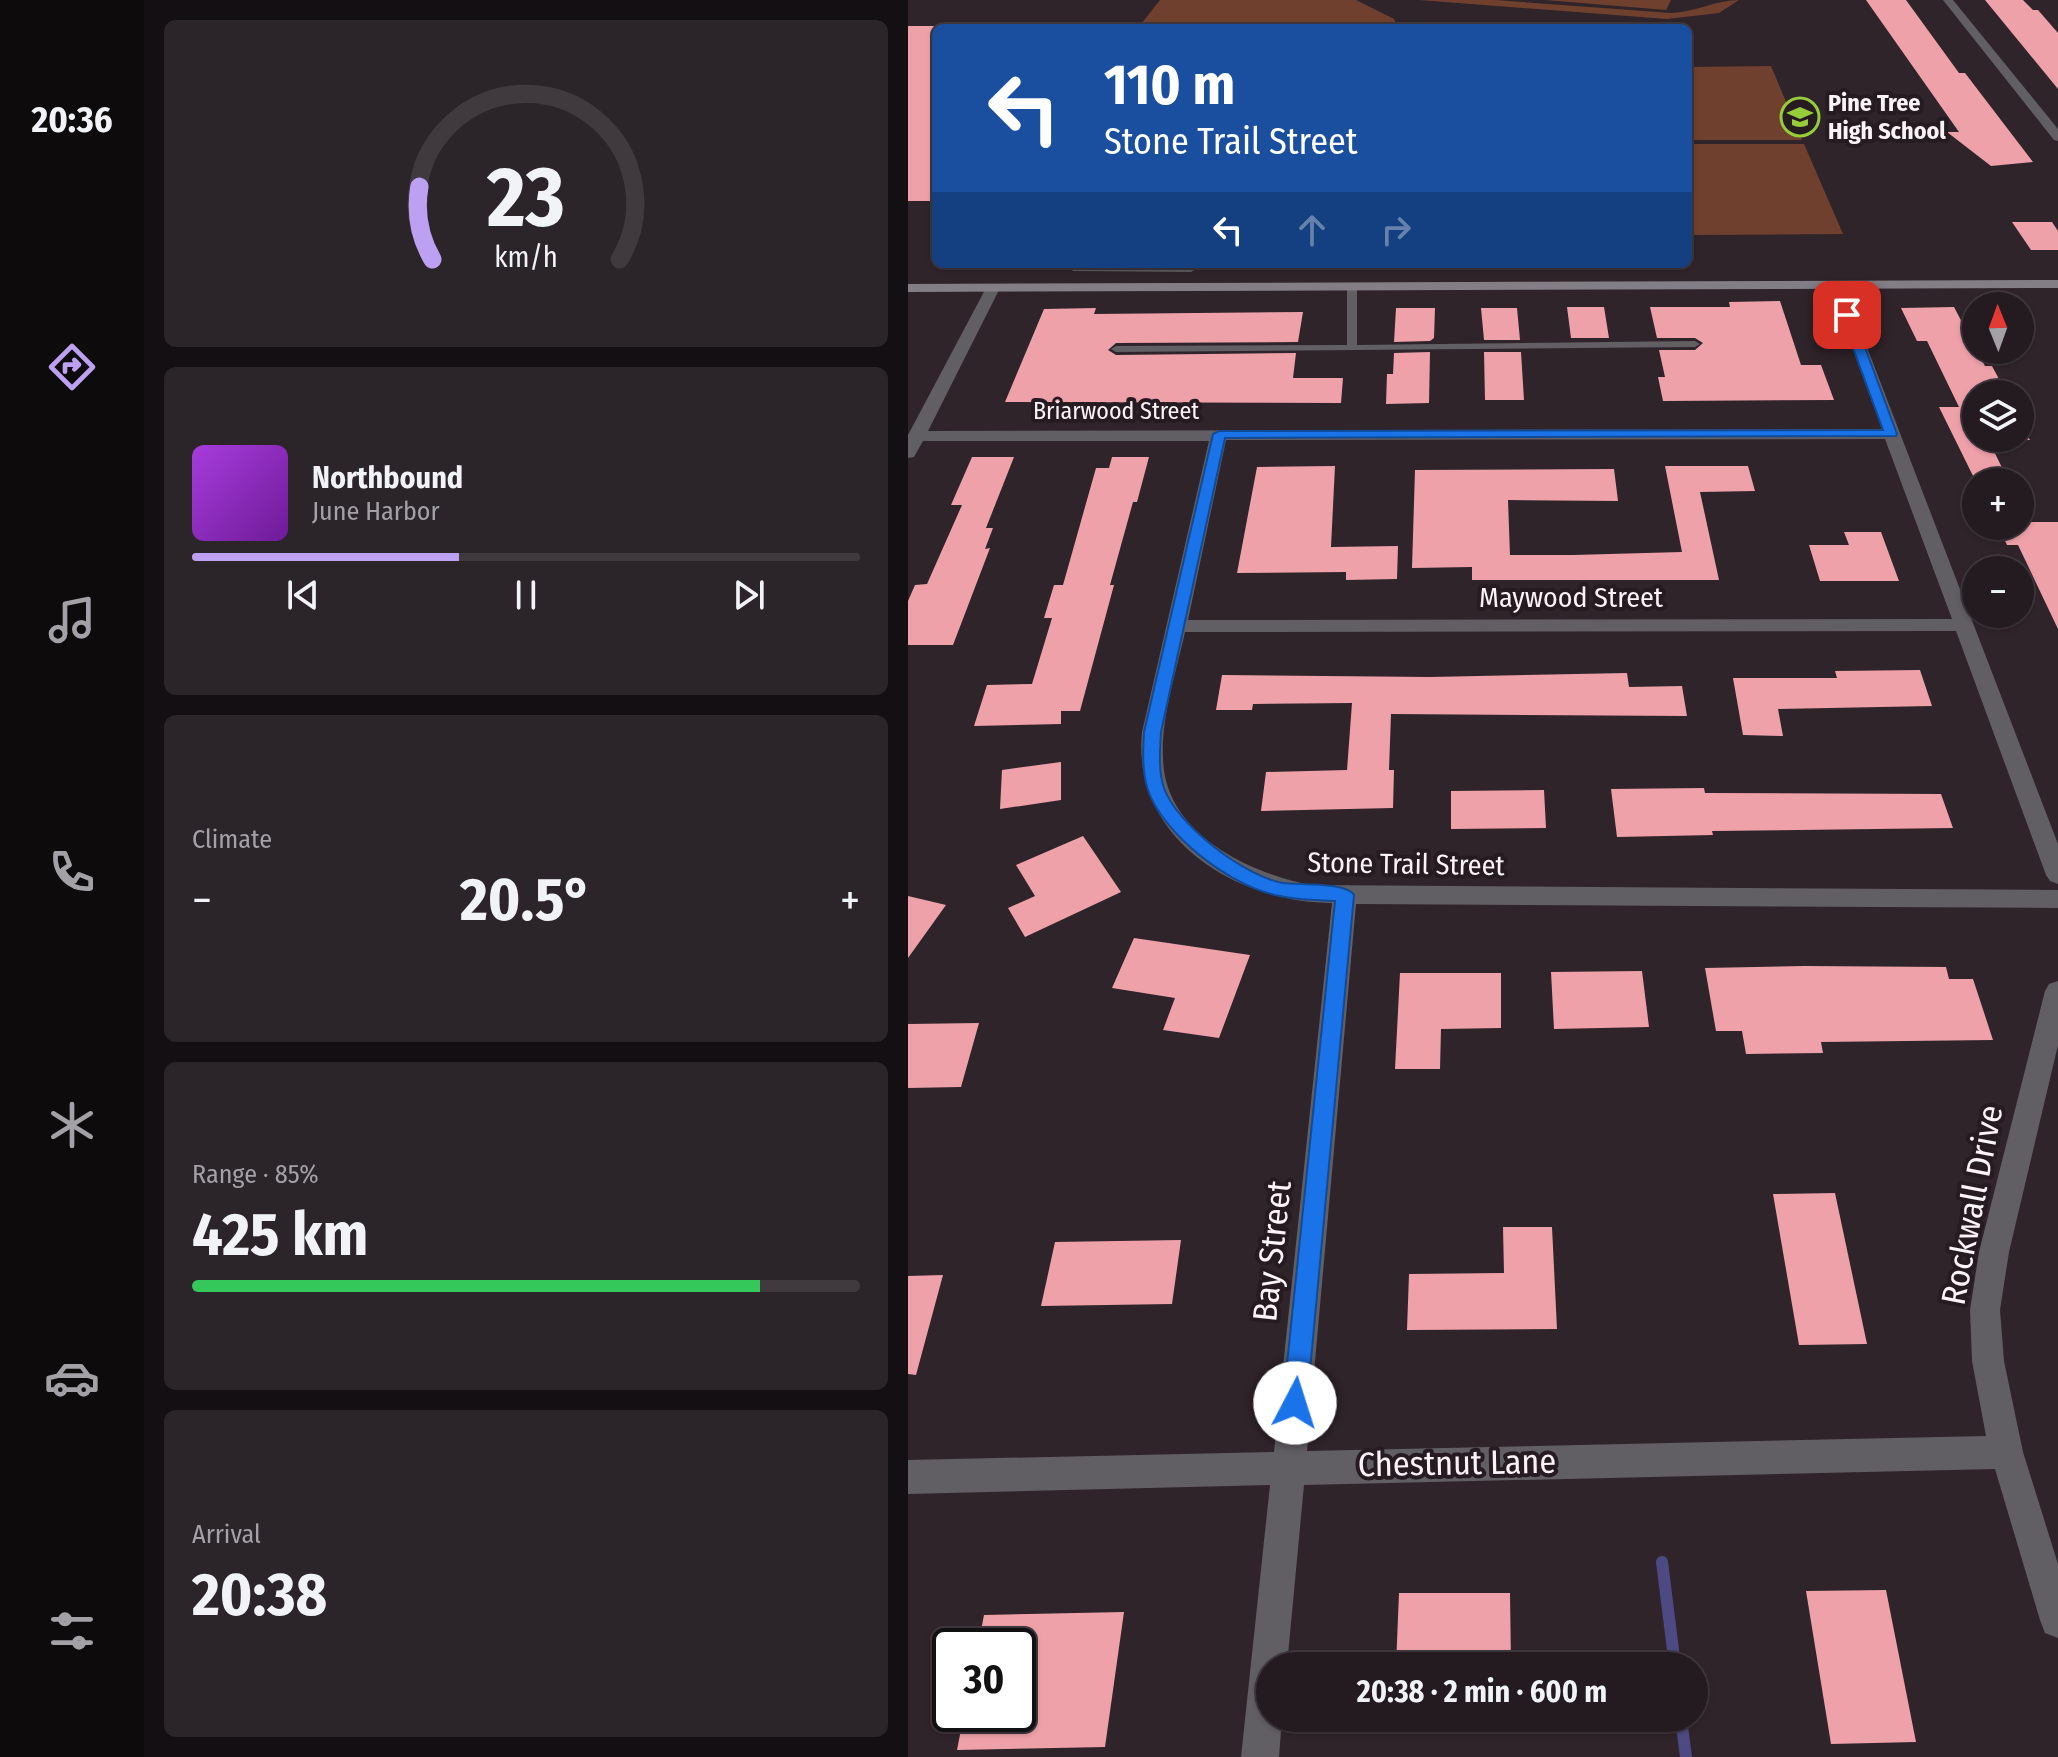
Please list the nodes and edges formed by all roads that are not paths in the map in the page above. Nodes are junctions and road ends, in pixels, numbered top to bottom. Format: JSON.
{"nodes":[{"id":1,"x":1948,"y":0,"type":"edge"},
{"id":2,"x":2058,"y":137,"type":"edge"},
{"id":3,"x":1075,"y":268,"type":"edge"},
{"id":4,"x":1191,"y":268,"type":"edge"},
{"id":5,"x":2058,"y":284,"type":"edge"},
{"id":6,"x":1836,"y":285,"type":"junction"},
{"id":7,"x":1185,"y":287,"type":"junction"},
{"id":8,"x":1352,"y":287,"type":"junction"},
{"id":9,"x":908,"y":288,"type":"edge"},
{"id":10,"x":993,"y":288,"type":"junction"},
{"id":11,"x":1068,"y":288,"type":"junction"},
{"id":12,"x":1695,"y":344,"type":"dead end"},
{"id":13,"x":1352,"y":348,"type":"junction"},
{"id":14,"x":1116,"y":349,"type":"dead end"},
{"id":15,"x":1219,"y":434,"type":"junction"},
{"id":16,"x":1891,"y":434,"type":"junction"},
{"id":17,"x":916,"y":436,"type":"junction"},
{"id":18,"x":908,"y":453,"type":"edge"},
{"id":19,"x":1962,"y":620,"type":"edge"},
{"id":20,"x":1962,"y":625,"type":"edge"},
{"id":21,"x":1177,"y":626,"type":"junction"},
{"id":22,"x":1965,"y":628,"type":"edge"},
{"id":23,"x":2058,"y":875,"type":"edge"},
{"id":24,"x":1345,"y":895,"type":"junction"},
{"id":25,"x":2058,"y":899,"type":"edge"},
{"id":26,"x":2058,"y":991,"type":"edge"},
{"id":27,"x":2006,"y":1452,"type":"junction"},
{"id":28,"x":1288,"y":1467,"type":"junction"},
{"id":29,"x":908,"y":1477,"type":"edge"},
{"id":30,"x":2058,"y":1620,"type":"edge"},
{"id":31,"x":1260,"y":1757,"type":"edge"}],
"edges":[{"from":1,"to":2,"type":"street"},
{"from":3,"to":11,"type":"lane"},
{"from":4,"to":7,"type":"lane"},
{"from":5,"to":6,"type":"street"},
{"from":6,"to":8,"type":"street"},
{"from":6,"to":16,"type":"street"},
{"from":7,"to":8,"type":"street"},
{"from":7,"to":11,"type":"street"},
{"from":8,"to":13,"type":"lane"},
{"from":9,"to":10,"type":"street"},
{"from":10,"to":11,"type":"street"},
{"from":10,"to":17,"type":"street"},
{"from":12,"to":13,"type":"lane"},
{"from":13,"to":14,"type":"lane"},
{"from":15,"to":16,"type":"street","name":"Briarwood Street"},
{"from":15,"to":17,"type":"street","name":"Briarwood Street"},
{"from":15,"to":21,"type":"street","name":"Stone Trail Street"},
{"from":16,"to":19,"type":"street"},
{"from":17,"to":18,"type":"street"},
{"from":20,"to":21,"type":"street","name":"Maywood Street"},
{"from":21,"to":24,"type":"street","name":"Stone Trail Street"},
{"from":22,"to":23,"type":"street"},
{"from":24,"to":25,"type":"street","name":"Stone Trail Street"},
{"from":24,"to":28,"type":"street","name":"Bay Street"},
{"from":26,"to":27,"type":"street","name":"Rockwall Drive"},
{"from":27,"to":28,"type":"street","name":"Chestnut Lane"},
{"from":27,"to":30,"type":"street","name":"Rockwall Drive"},
{"from":28,"to":29,"type":"street","name":"Chestnut Lane"},
{"from":28,"to":31,"type":"street","name":"Bay Street"}]}
